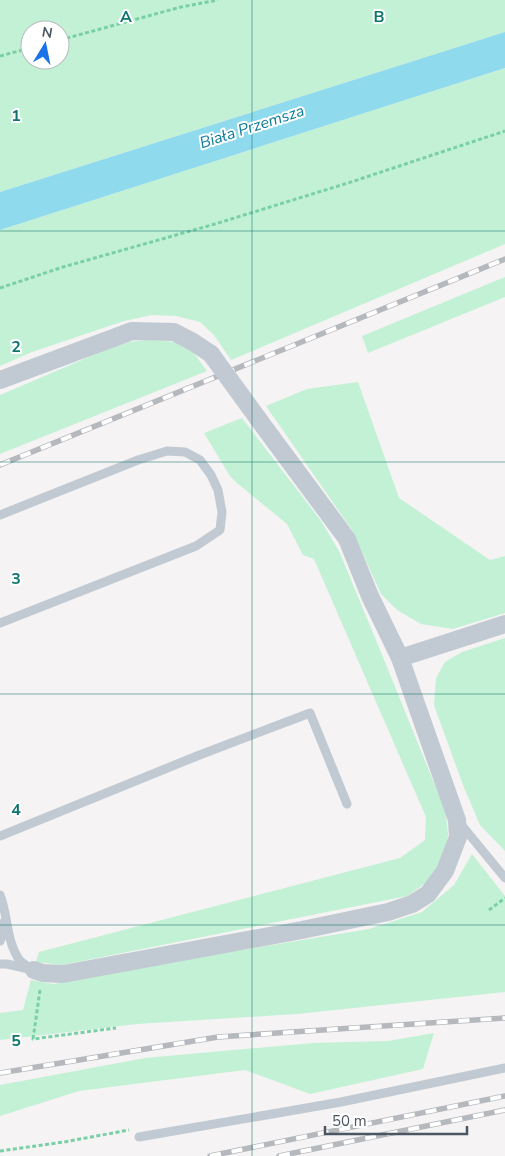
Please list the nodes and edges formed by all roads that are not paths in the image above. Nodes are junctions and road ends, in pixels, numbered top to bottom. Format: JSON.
{"nodes":[{"id":1,"x":0,"y":380,"type":"edge"},
{"id":2,"x":0,"y":515,"type":"edge"},
{"id":3,"x":0,"y":623,"type":"edge"},
{"id":4,"x":505,"y":624,"type":"edge"},
{"id":5,"x":400,"y":658,"type":"junction"},
{"id":6,"x":347,"y":804,"type":"dead end"},
{"id":7,"x":457,"y":820,"type":"junction"},
{"id":8,"x":0,"y":836,"type":"edge"},
{"id":9,"x":505,"y":878,"type":"edge"},
{"id":10,"x":0,"y":895,"type":"edge"},
{"id":11,"x":5,"y":912,"type":"junction"},
{"id":12,"x":0,"y":941,"type":"edge"},
{"id":13,"x":0,"y":964,"type":"edge"},
{"id":14,"x":38,"y":971,"type":"junction"},
{"id":15,"x":505,"y":1068,"type":"edge"},
{"id":16,"x":138,"y":1133,"type":"road end"}],
"edges":[{"from":1,"to":5,"type":"street","bridge":true},
{"from":2,"to":3,"type":"lane"},
{"from":4,"to":5,"type":"street"},
{"from":5,"to":7,"type":"street"},
{"from":6,"to":8,"type":"lane"},
{"from":7,"to":9,"type":"lane"},
{"from":7,"to":14,"type":"street"},
{"from":10,"to":11,"type":"lane"},
{"from":11,"to":12,"type":"lane"},
{"from":11,"to":14,"type":"lane"},
{"from":13,"to":14,"type":"lane"},
{"from":15,"to":16,"type":"lane"}]}
